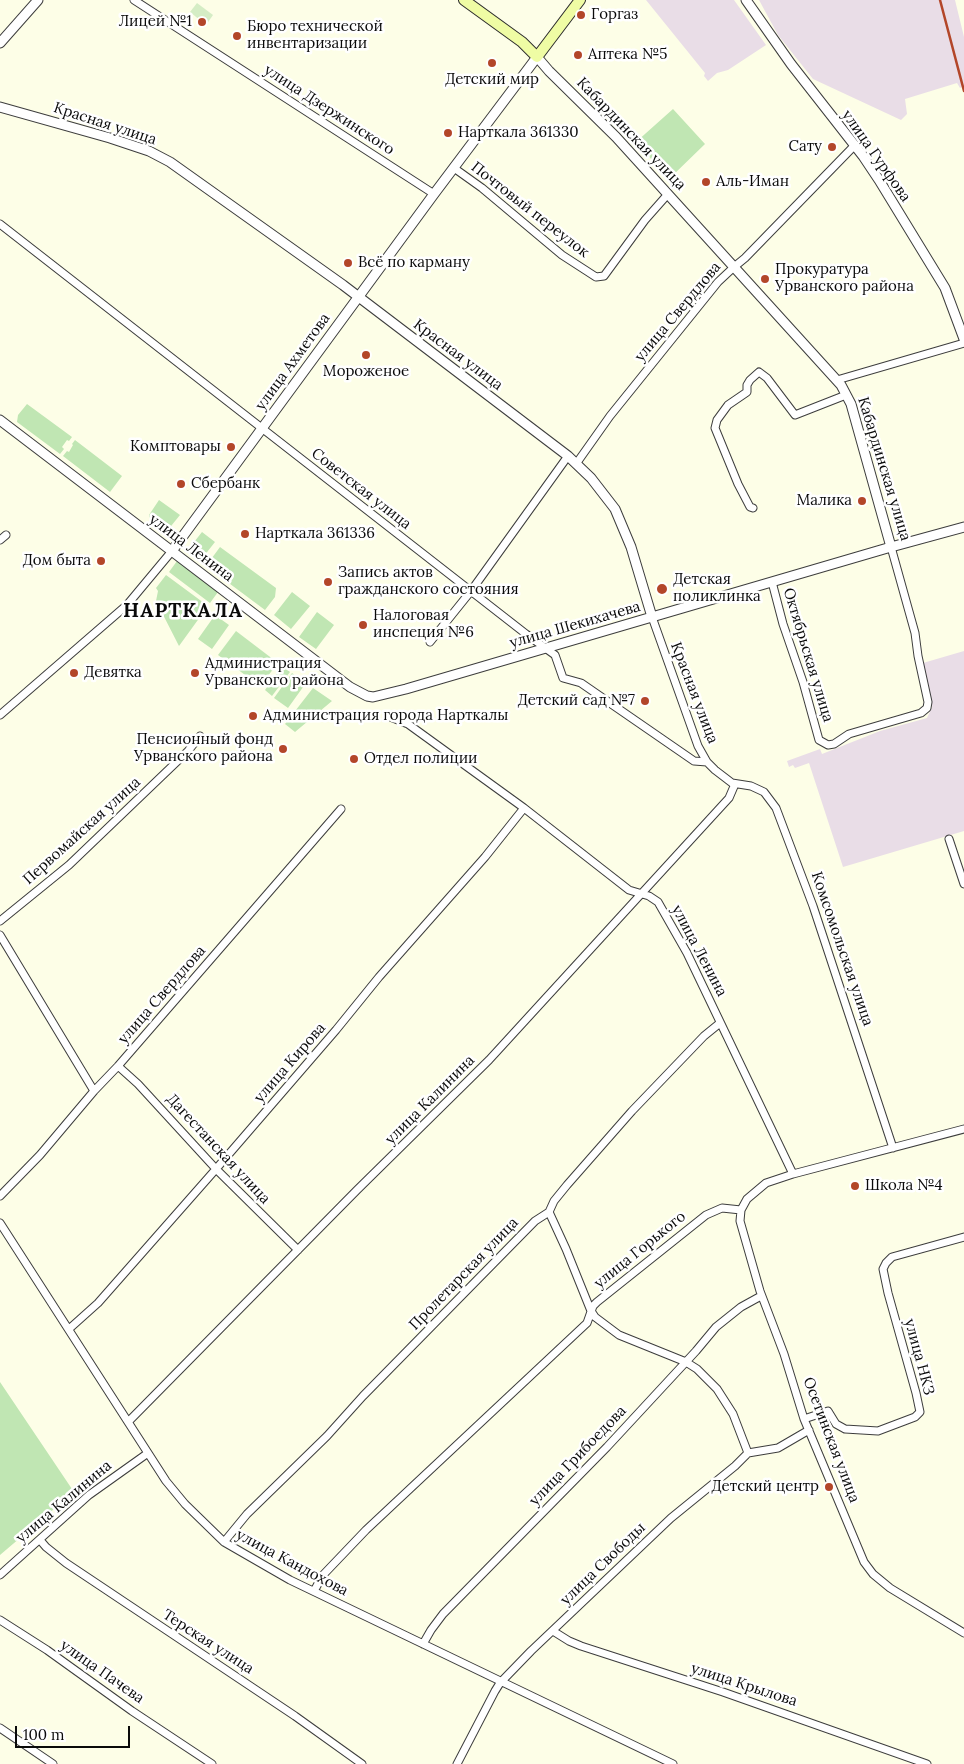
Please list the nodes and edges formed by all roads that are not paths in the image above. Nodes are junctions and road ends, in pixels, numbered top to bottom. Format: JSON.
{"nodes":[{"id":1,"x":38,"y":0,"type":"edge"},
{"id":2,"x":134,"y":0,"type":"edge"},
{"id":3,"x":464,"y":0,"type":"edge"},
{"id":4,"x":580,"y":0,"type":"edge"},
{"id":5,"x":746,"y":0,"type":"edge"},
{"id":6,"x":0,"y":43,"type":"edge"},
{"id":7,"x":537,"y":57,"type":"junction"},
{"id":8,"x":0,"y":107,"type":"edge"},
{"id":9,"x":855,"y":145,"type":"junction"},
{"id":10,"x":454,"y":168,"type":"junction"},
{"id":11,"x":434,"y":194,"type":"junction"},
{"id":12,"x":668,"y":194,"type":"junction"},
{"id":13,"x":0,"y":224,"type":"edge"},
{"id":14,"x":734,"y":267,"type":"junction"},
{"id":15,"x":359,"y":297,"type":"junction"},
{"id":16,"x":964,"y":339,"type":"edge"},
{"id":17,"x":964,"y":343,"type":"edge"},
{"id":18,"x":838,"y":380,"type":"junction"},
{"id":19,"x":846,"y":394,"type":"junction"},
{"id":20,"x":0,"y":420,"type":"edge"},
{"id":21,"x":262,"y":429,"type":"junction"},
{"id":22,"x":568,"y":456,"type":"junction"},
{"id":23,"x":576,"y":464,"type":"junction"},
{"id":24,"x":753,"y":508,"type":"dead end"},
{"id":25,"x":964,"y":527,"type":"edge"},
{"id":26,"x":892,"y":547,"type":"junction"},
{"id":27,"x":172,"y":551,"type":"junction"},
{"id":28,"x":772,"y":582,"type":"junction"},
{"id":29,"x":471,"y":591,"type":"junction"},
{"id":30,"x":652,"y":617,"type":"junction"},
{"id":31,"x":430,"y":642,"type":"dead end"},
{"id":32,"x":545,"y":648,"type":"junction"},
{"id":33,"x":367,"y":696,"type":"joint"},
{"id":34,"x":0,"y":715,"type":"edge"},
{"id":35,"x":388,"y":716,"type":"dead end"},
{"id":36,"x":200,"y":736,"type":"dead end"},
{"id":37,"x":819,"y":737,"type":"joint"},
{"id":38,"x":707,"y":762,"type":"junction"},
{"id":39,"x":735,"y":784,"type":"junction"},
{"id":40,"x":341,"y":808,"type":"dead end"},
{"id":41,"x":524,"y":808,"type":"junction"},
{"id":42,"x":949,"y":839,"type":"dead end"},
{"id":43,"x":964,"y":884,"type":"edge"},
{"id":44,"x":642,"y":893,"type":"junction"},
{"id":45,"x":0,"y":921,"type":"edge"},
{"id":46,"x":0,"y":935,"type":"edge"},
{"id":47,"x":720,"y":1023,"type":"junction"},
{"id":48,"x":118,"y":1066,"type":"junction"},
{"id":49,"x":94,"y":1090,"type":"junction"},
{"id":50,"x":964,"y":1129,"type":"edge"},
{"id":51,"x":894,"y":1148,"type":"junction"},
{"id":52,"x":216,"y":1169,"type":"junction"},
{"id":53,"x":792,"y":1174,"type":"junction"},
{"id":54,"x":0,"y":1196,"type":"edge"},
{"id":55,"x":742,"y":1210,"type":"junction"},
{"id":56,"x":549,"y":1212,"type":"junction"},
{"id":57,"x":0,"y":1222,"type":"edge"},
{"id":58,"x":964,"y":1237,"type":"edge"},
{"id":59,"x":298,"y":1250,"type":"junction"},
{"id":60,"x":761,"y":1296,"type":"junction"},
{"id":61,"x":591,"y":1311,"type":"junction"},
{"id":62,"x":69,"y":1329,"type":"junction"},
{"id":63,"x":686,"y":1362,"type":"junction"},
{"id":64,"x":804,"y":1419,"type":"junction"},
{"id":65,"x":128,"y":1422,"type":"junction"},
{"id":66,"x":808,"y":1430,"type":"junction"},
{"id":67,"x":148,"y":1453,"type":"junction"},
{"id":68,"x":748,"y":1453,"type":"junction"},
{"id":69,"x":40,"y":1540,"type":"junction"},
{"id":70,"x":224,"y":1542,"type":"junction"},
{"id":71,"x":0,"y":1575,"type":"edge"},
{"id":72,"x":314,"y":1592,"type":"junction"},
{"id":73,"x":0,"y":1620,"type":"edge"},
{"id":74,"x":553,"y":1631,"type":"junction"},
{"id":75,"x":964,"y":1633,"type":"edge"},
{"id":76,"x":423,"y":1644,"type":"junction"},
{"id":77,"x":503,"y":1681,"type":"junction"},
{"id":78,"x":0,"y":1728,"type":"edge"},
{"id":79,"x":53,"y":1764,"type":"edge"},
{"id":80,"x":212,"y":1764,"type":"edge"},
{"id":81,"x":362,"y":1764,"type":"edge"},
{"id":82,"x":457,"y":1764,"type":"edge"},
{"id":83,"x":673,"y":1764,"type":"edge"},
{"id":84,"x":927,"y":1764,"type":"edge"}],
"edges":[{"from":1,"to":6,"type":"street"},
{"from":2,"to":11,"type":"street","name":"улица Дзержинского"},
{"from":3,"to":7,"type":"main road","name":"Кабардинская улица"},
{"from":4,"to":7,"type":"main road","name":"улица Ахметова"},
{"from":5,"to":9,"type":"street","name":"улица Гурфова"},
{"from":7,"to":10,"type":"street","name":"улица Ахметова"},
{"from":7,"to":12,"type":"street","name":"Кабардинская улица"},
{"from":8,"to":15,"type":"street","name":"Красная улица"},
{"from":9,"to":14,"type":"street","name":"улица Свердлова"},
{"from":9,"to":16,"type":"street","name":"улица Гурфова"},
{"from":10,"to":11,"type":"street","name":"улица Ахметова"},
{"from":10,"to":12,"type":"street","name":"Почтовый переулок"},
{"from":11,"to":15,"type":"street","name":"улица Ахметова"},
{"from":12,"to":14,"type":"street","name":"Кабардинская улица"},
{"from":13,"to":21,"type":"street","name":"Советская улица"},
{"from":14,"to":18,"type":"street","name":"Кабардинская улица"},
{"from":14,"to":23,"type":"street","name":"улица Свердлова"},
{"from":15,"to":21,"type":"street","name":"улица Ахметова"},
{"from":15,"to":22,"type":"street","name":"Красная улица"},
{"from":17,"to":18,"type":"street"},
{"from":18,"to":19,"type":"street","name":"Кабардинская улица"},
{"from":19,"to":24,"type":"street"},
{"from":19,"to":26,"type":"street","name":"Кабардинская улица"},
{"from":20,"to":27,"type":"street","name":"улица Ленина"},
{"from":21,"to":27,"type":"street","name":"улица Ахметова"},
{"from":21,"to":29,"type":"street","name":"Советская улица"},
{"from":22,"to":23,"type":"street","name":"Красная улица"},
{"from":22,"to":29,"type":"street"},
{"from":23,"to":30,"type":"street","name":"Красная улица"},
{"from":25,"to":26,"type":"street","name":"улица Шекихачева"},
{"from":26,"to":28,"type":"street","name":"улица Шекихачева"},
{"from":26,"to":37,"type":"street","name":"Кабардинская улица"},
{"from":27,"to":33,"type":"street","name":"улица Ленина"},
{"from":27,"to":34,"type":"street","name":"улица Ахметова"},
{"from":28,"to":30,"type":"street","name":"улица Шекихачева"},
{"from":28,"to":37,"type":"street","name":"Октябрьская улица"},
{"from":29,"to":31,"type":"street"},
{"from":29,"to":32,"type":"street","name":"Советская улица"},
{"from":30,"to":32,"type":"street","name":"улица Шекихачева"},
{"from":30,"to":38,"type":"street","name":"Красная улица"},
{"from":32,"to":33,"type":"street","name":"улица Шекихачева"},
{"from":32,"to":38,"type":"street","name":"Советская улица"},
{"from":35,"to":41,"type":"street","name":"улица Ленина"},
{"from":36,"to":45,"type":"street","name":"Первомайская улица"},
{"from":38,"to":39,"type":"street","name":"Красная улица"},
{"from":39,"to":44,"type":"street","name":"улица Калинина"},
{"from":39,"to":51,"type":"street","name":"Комсомольская улица"},
{"from":40,"to":48,"type":"street","name":"улица Свердлова"},
{"from":41,"to":44,"type":"street","name":"улица Ленина"},
{"from":41,"to":52,"type":"street","name":"улица Кирова"},
{"from":42,"to":43,"type":"street"},
{"from":44,"to":47,"type":"street","name":"улица Ленина"},
{"from":44,"to":59,"type":"street","name":"улица Калинина"},
{"from":46,"to":49,"type":"street"},
{"from":47,"to":53,"type":"street","name":"улица Ленина"},
{"from":47,"to":56,"type":"street","name":"Пролетарская улица"},
{"from":48,"to":49,"type":"street","name":"улица Свердлова"},
{"from":48,"to":52,"type":"street","name":"Дагестанская улица"},
{"from":49,"to":54,"type":"street","name":"улица Свердлова"},
{"from":50,"to":51,"type":"street"},
{"from":51,"to":53,"type":"street"},
{"from":52,"to":59,"type":"street","name":"Дагестанская улица"},
{"from":52,"to":62,"type":"street","name":"улица Кирова"},
{"from":53,"to":55,"type":"street"},
{"from":55,"to":60,"type":"street","name":"Осетинская улица"},
{"from":55,"to":61,"type":"street","name":"улица Горького"},
{"from":56,"to":61,"type":"street"},
{"from":56,"to":70,"type":"street","name":"Пролетарская улица"},
{"from":57,"to":62,"type":"street","name":"улица Кандохова"},
{"from":58,"to":64,"type":"street","name":"улица НКЗ"},
{"from":59,"to":65,"type":"street","name":"улица Калинина"},
{"from":60,"to":63,"type":"street","name":"улица Грибоедова"},
{"from":60,"to":64,"type":"street","name":"Осетинская улица"},
{"from":61,"to":63,"type":"street"},
{"from":61,"to":72,"type":"street","name":"улица Горького"},
{"from":62,"to":65,"type":"street","name":"улица Кандохова"},
{"from":63,"to":68,"type":"street"},
{"from":63,"to":76,"type":"street","name":"улица Грибоедова"},
{"from":64,"to":66,"type":"street","name":"Осетинская улица"},
{"from":65,"to":67,"type":"street","name":"улица Кандохова"},
{"from":66,"to":68,"type":"street"},
{"from":66,"to":75,"type":"street","name":"Осетинская улица"},
{"from":67,"to":69,"type":"street","name":"улица Калинина"},
{"from":67,"to":70,"type":"street","name":"улица Кандохова"},
{"from":68,"to":74,"type":"street","name":"улица Свободы"},
{"from":69,"to":71,"type":"street","name":"улица Калинина"},
{"from":69,"to":81,"type":"street","name":"Терская улица"},
{"from":70,"to":72,"type":"street","name":"улица Кандохова"},
{"from":72,"to":76,"type":"street","name":"улица Кандохова"},
{"from":73,"to":80,"type":"street","name":"улица Пачева"},
{"from":74,"to":77,"type":"street","name":"улица Свободы"},
{"from":74,"to":84,"type":"street","name":"улица Крылова"},
{"from":76,"to":77,"type":"street","name":"улица Кандохова"},
{"from":77,"to":82,"type":"street","name":"улица Свободы"},
{"from":77,"to":83,"type":"street","name":"улица Кандохова"},
{"from":78,"to":79,"type":"street"}]}
